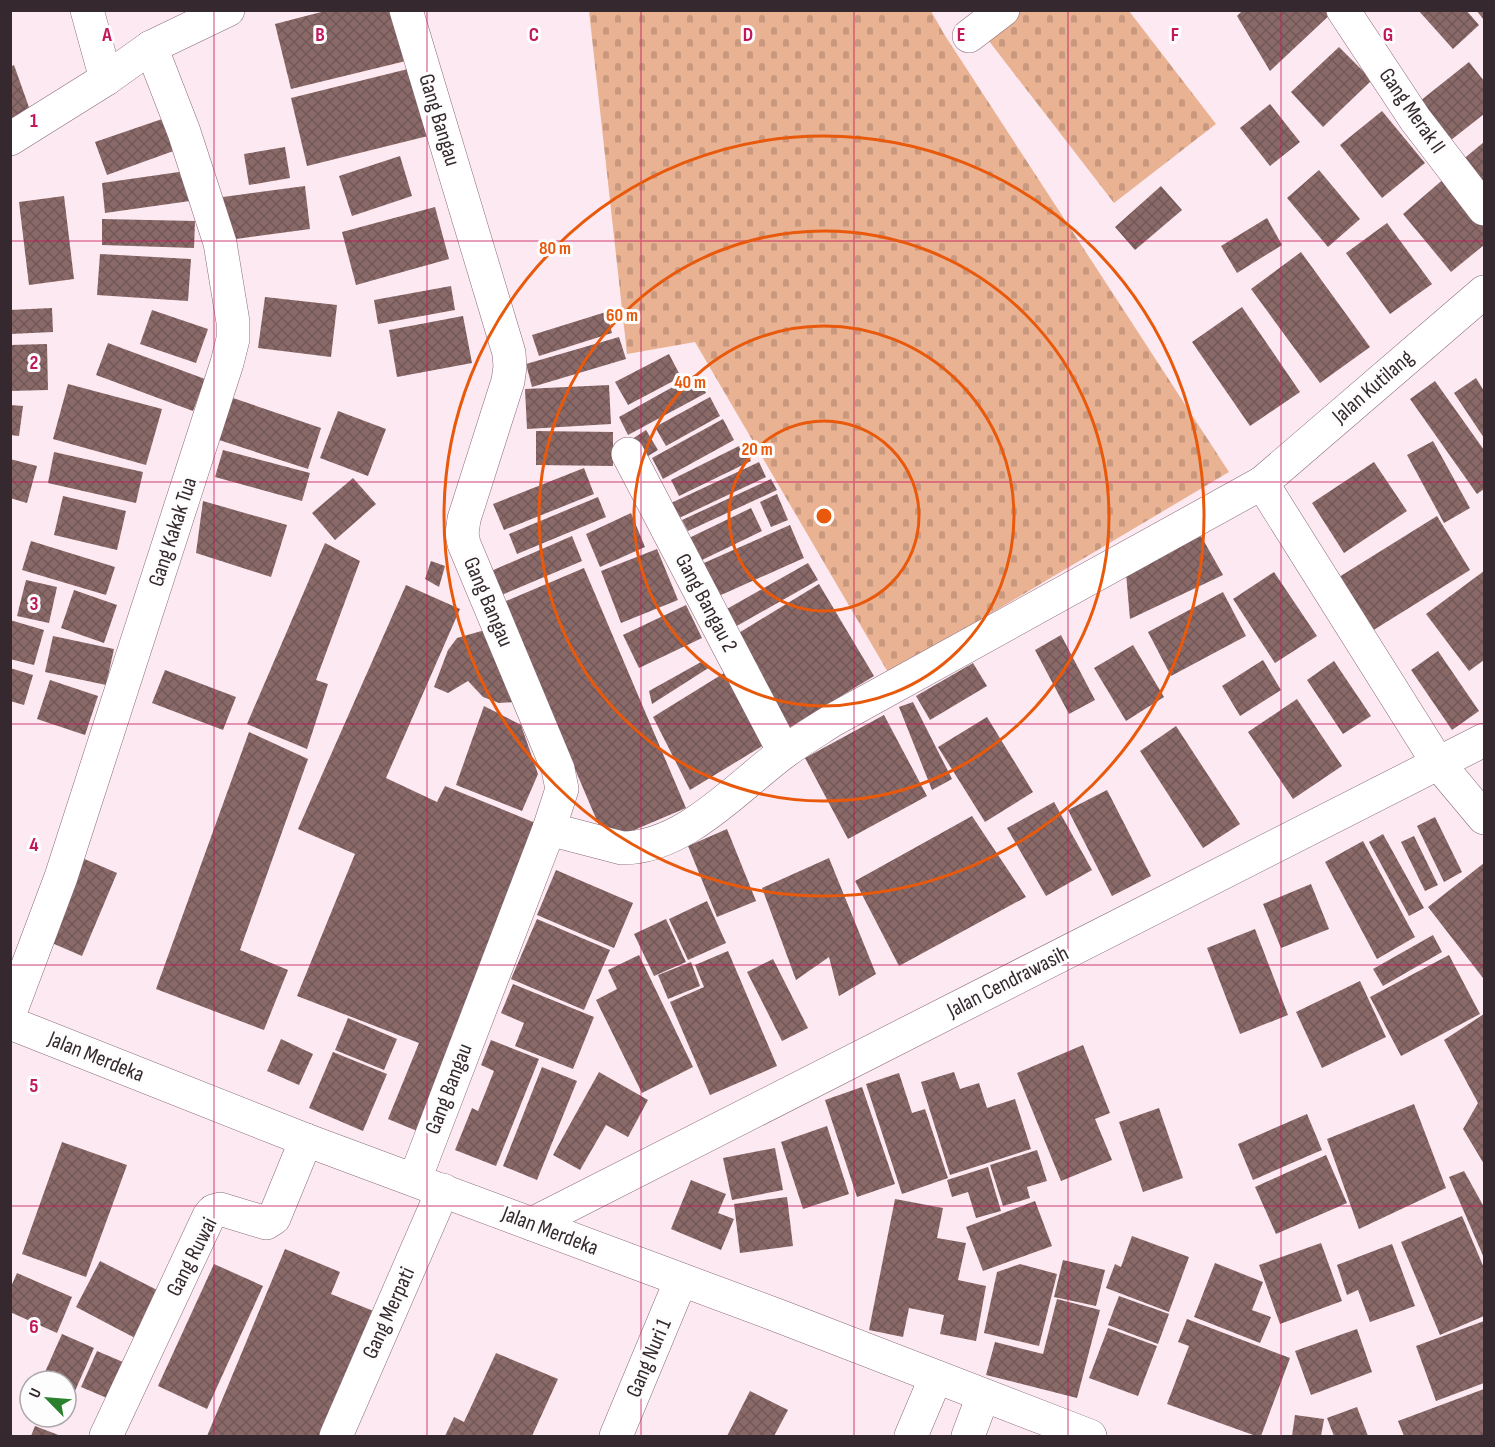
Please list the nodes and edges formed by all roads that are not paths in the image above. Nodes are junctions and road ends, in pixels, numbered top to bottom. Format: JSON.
{"nodes":[{"id":1,"x":87,"y":10,"type":"edge"},
{"id":2,"x":228,"y":10,"type":"edge"},
{"id":3,"x":406,"y":10,"type":"edge"},
{"id":4,"x":1003,"y":10,"type":"edge"},
{"id":5,"x":1343,"y":10,"type":"edge"},
{"id":6,"x":969,"y":36,"type":"dead end"},
{"id":7,"x":151,"y":47,"type":"junction"},
{"id":8,"x":106,"y":79,"type":"junction"},
{"id":9,"x":10,"y":139,"type":"edge"},
{"id":10,"x":1485,"y":208,"type":"edge"},
{"id":11,"x":1485,"y":292,"type":"edge"},
{"id":12,"x":628,"y":454,"type":"dead end"},
{"id":13,"x":1262,"y":483,"type":"junction"},
{"id":14,"x":1485,"y":740,"type":"edge"},
{"id":15,"x":784,"y":752,"type":"junction"},
{"id":16,"x":1438,"y":763,"type":"junction"},
{"id":17,"x":1485,"y":818,"type":"edge"},
{"id":18,"x":549,"y":829,"type":"junction"},
{"id":19,"x":10,"y":1013,"type":"edge"},
{"id":20,"x":10,"y":1023,"type":"edge"},
{"id":21,"x":302,"y":1152,"type":"junction"},
{"id":22,"x":429,"y":1185,"type":"junction"},
{"id":23,"x":532,"y":1224,"type":"junction"},
{"id":24,"x":681,"y":1280,"type":"junction"},
{"id":25,"x":936,"y":1377,"type":"junction"},
{"id":26,"x":982,"y":1396,"type":"junction"},
{"id":27,"x":106,"y":1437,"type":"edge"},
{"id":28,"x":336,"y":1437,"type":"edge"},
{"id":29,"x":616,"y":1437,"type":"edge"},
{"id":30,"x":911,"y":1437,"type":"edge"},
{"id":31,"x":968,"y":1437,"type":"edge"},
{"id":32,"x":1090,"y":1437,"type":"edge"}],
"edges":[{"from":1,"to":8,"type":"street"},
{"from":2,"to":7,"type":"street"},
{"from":3,"to":18,"type":"street","name":"Gang Bangau"},
{"from":4,"to":6,"type":"street"},
{"from":5,"to":10,"type":"street","name":"Gang Merak II"},
{"from":7,"to":8,"type":"street"},
{"from":7,"to":19,"type":"street","name":"Gang Kakak Tua"},
{"from":8,"to":9,"type":"street"},
{"from":11,"to":13,"type":"street","name":"Jalan Kutilang"},
{"from":12,"to":15,"type":"street","name":"Gang Bangau 2"},
{"from":13,"to":15,"type":"street","name":"Jalan Kutilang"},
{"from":13,"to":16,"type":"street"},
{"from":14,"to":16,"type":"street","name":"Jalan Cendrawasih"},
{"from":15,"to":18,"type":"street","name":"Jalan Kutilang"},
{"from":16,"to":17,"type":"street"},
{"from":16,"to":23,"type":"street","name":"Jalan Cendrawasih"},
{"from":18,"to":22,"type":"street","name":"Gang Bangau"},
{"from":20,"to":21,"type":"street","name":"Jalan Merdeka"},
{"from":21,"to":22,"type":"street","name":"Jalan Merdeka"},
{"from":21,"to":27,"type":"street","name":"Gang Ruwai"},
{"from":22,"to":23,"type":"street","name":"Jalan Merdeka"},
{"from":22,"to":28,"type":"street","name":"Gang Merpati"},
{"from":23,"to":24,"type":"street","name":"Jalan Merdeka"},
{"from":24,"to":25,"type":"street","name":"Jalan Merdeka"},
{"from":24,"to":29,"type":"street","name":"Gang Nuri 1"},
{"from":25,"to":26,"type":"street","name":"Jalan Merdeka"},
{"from":25,"to":30,"type":"street"},
{"from":26,"to":31,"type":"street"},
{"from":26,"to":32,"type":"street","name":"Jalan Merdeka"}]}
